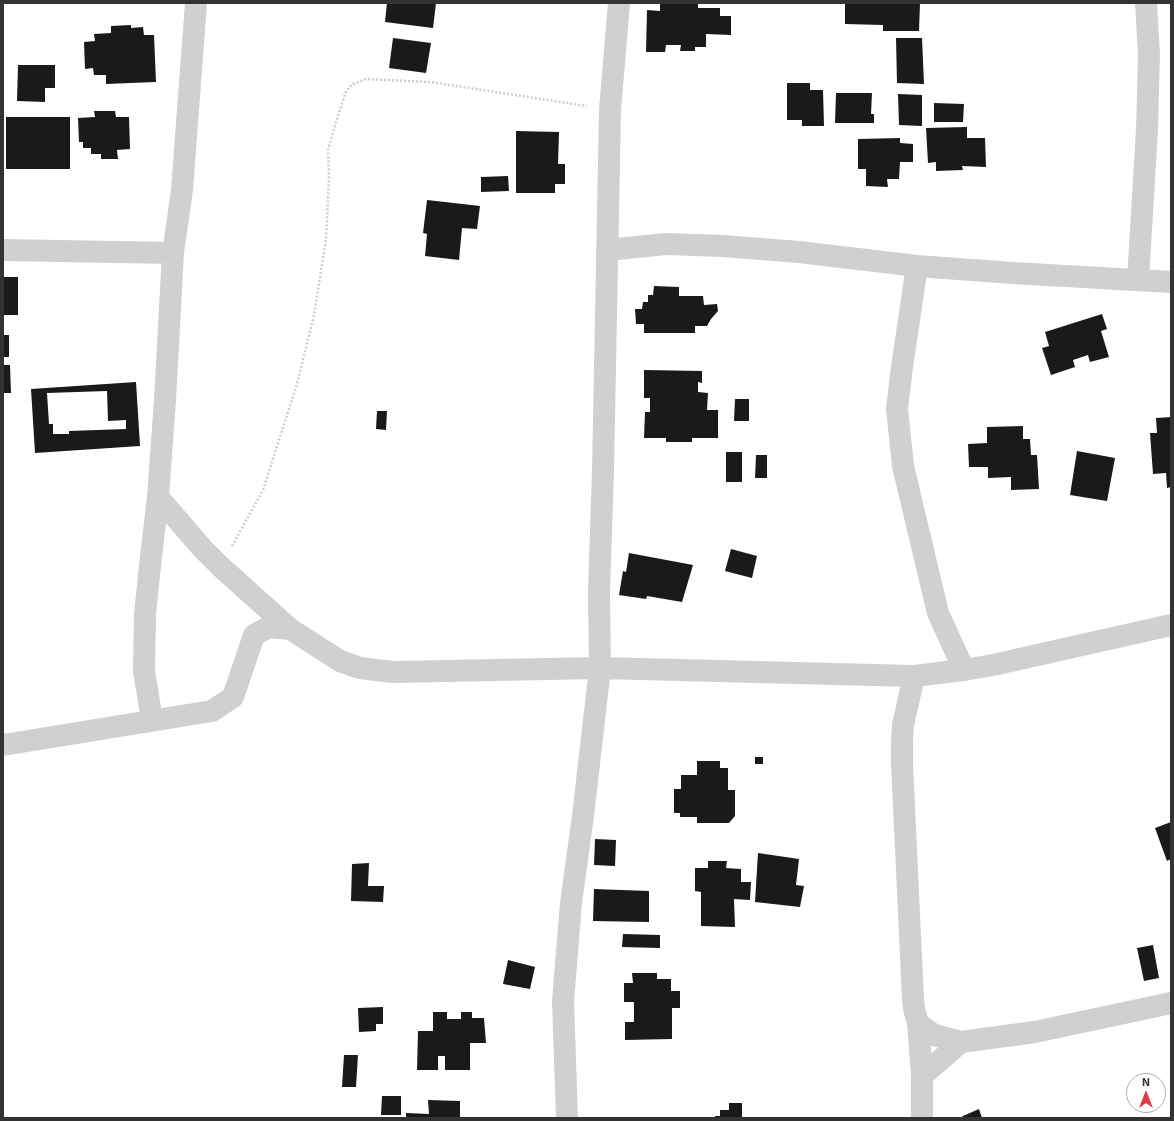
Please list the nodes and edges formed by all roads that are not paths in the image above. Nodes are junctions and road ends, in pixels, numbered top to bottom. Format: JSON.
{"nodes":[{"id":1,"x":196,"y":3,"type":"edge"},
{"id":2,"x":619,"y":3,"type":"edge"},
{"id":3,"x":1146,"y":3,"type":"edge"},
{"id":4,"x":3,"y":250,"type":"edge"},
{"id":5,"x":607,"y":250,"type":"junction"},
{"id":6,"x":173,"y":254,"type":"junction"},
{"id":7,"x":917,"y":266,"type":"junction"},
{"id":8,"x":1138,"y":280,"type":"junction"},
{"id":9,"x":1171,"y":282,"type":"edge"},
{"id":10,"x":158,"y":498,"type":"junction"},
{"id":11,"x":1171,"y":625,"type":"edge"},
{"id":12,"x":290,"y":629,"type":"junction"},
{"id":13,"x":600,"y":668,"type":"junction"},
{"id":14,"x":964,"y":670,"type":"junction"},
{"id":15,"x":914,"y":676,"type":"junction"},
{"id":16,"x":152,"y":720,"type":"junction"},
{"id":17,"x":3,"y":745,"type":"edge"},
{"id":18,"x":1171,"y":1003,"type":"edge"},
{"id":19,"x":918,"y":1023,"type":"junction"},
{"id":20,"x":962,"y":1042,"type":"junction"},
{"id":21,"x":922,"y":1076,"type":"junction"},
{"id":22,"x":567,"y":1118,"type":"edge"},
{"id":23,"x":922,"y":1118,"type":"edge"}],
"edges":[{"from":1,"to":6,"type":"street"},
{"from":2,"to":5,"type":"street"},
{"from":3,"to":8,"type":"street"},
{"from":4,"to":6,"type":"street"},
{"from":5,"to":7,"type":"street"},
{"from":5,"to":13,"type":"street"},
{"from":6,"to":10,"type":"street"},
{"from":7,"to":8,"type":"street"},
{"from":7,"to":14,"type":"street"},
{"from":8,"to":9,"type":"street"},
{"from":10,"to":12,"type":"street"},
{"from":10,"to":16,"type":"street"},
{"from":11,"to":14,"type":"street"},
{"from":12,"to":13,"type":"street"},
{"from":12,"to":16,"type":"street"},
{"from":13,"to":15,"type":"street"},
{"from":13,"to":22,"type":"street"},
{"from":14,"to":15,"type":"street"},
{"from":15,"to":19,"type":"street"},
{"from":16,"to":17,"type":"street"},
{"from":18,"to":20,"type":"street"},
{"from":19,"to":20,"type":"street"},
{"from":19,"to":21,"type":"street"},
{"from":20,"to":21,"type":"street"},
{"from":21,"to":23,"type":"street"}]}
